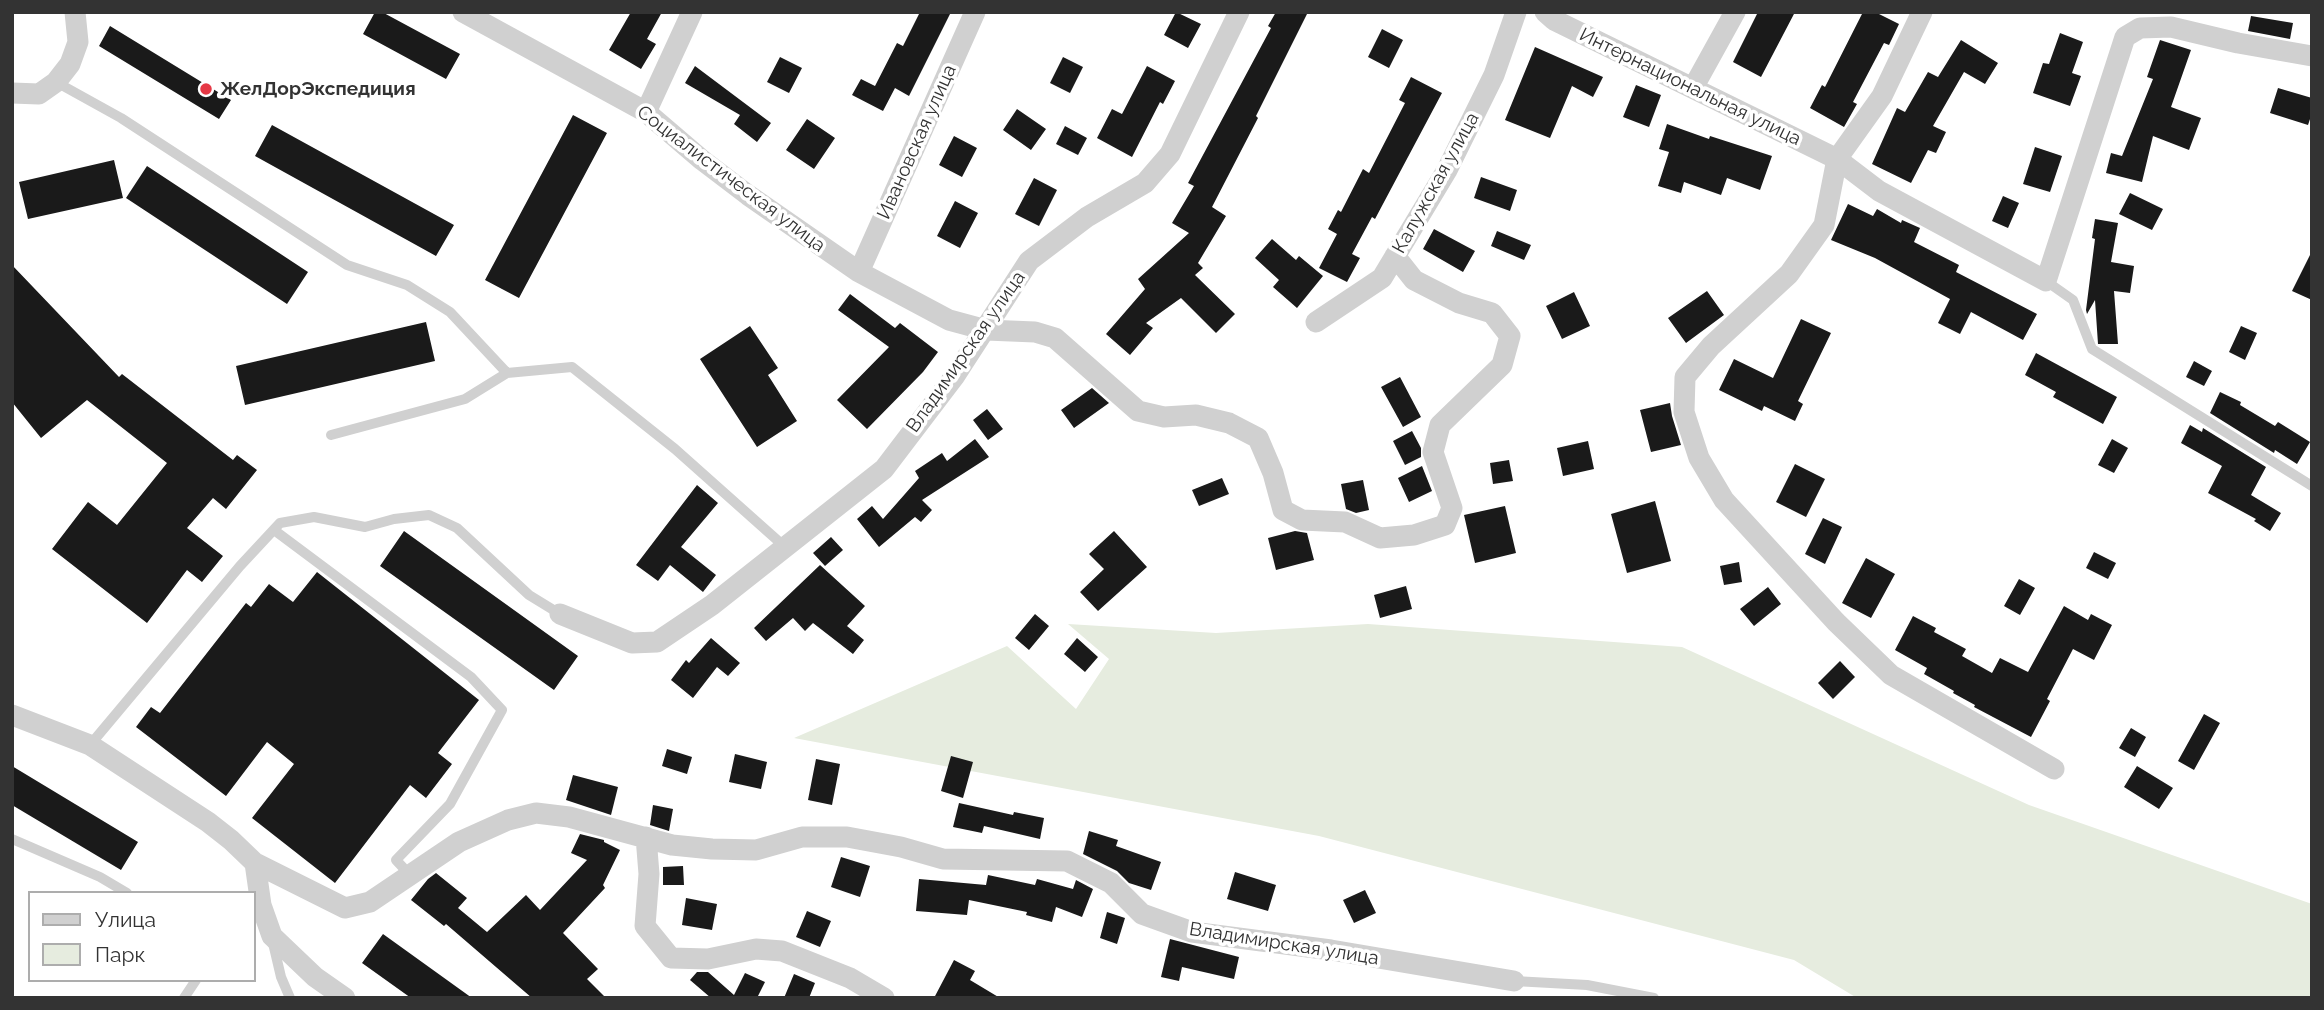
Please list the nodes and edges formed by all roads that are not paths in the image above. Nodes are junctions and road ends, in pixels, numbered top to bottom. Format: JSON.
{"nodes":[{"id":1,"x":75,"y":12,"type":"edge"},
{"id":2,"x":463,"y":12,"type":"edge"},
{"id":3,"x":692,"y":12,"type":"edge"},
{"id":4,"x":975,"y":12,"type":"edge"},
{"id":5,"x":1239,"y":12,"type":"edge"},
{"id":6,"x":1516,"y":12,"type":"edge"},
{"id":7,"x":1545,"y":12,"type":"edge"},
{"id":8,"x":1735,"y":12,"type":"edge"},
{"id":9,"x":1922,"y":12,"type":"edge"},
{"id":10,"x":2312,"y":56,"type":"edge"},
{"id":11,"x":48,"y":88,"type":"junction"},
{"id":12,"x":1693,"y":88,"type":"junction"},
{"id":13,"x":12,"y":93,"type":"edge"},
{"id":14,"x":646,"y":112,"type":"junction"},
{"id":15,"x":1837,"y":159,"type":"junction"},
{"id":16,"x":1395,"y":256,"type":"junction"},
{"id":17,"x":859,"y":272,"type":"junction"},
{"id":18,"x":2046,"y":281,"type":"junction"},
{"id":19,"x":1316,"y":322,"type":"dead end"},
{"id":20,"x":986,"y":330,"type":"junction"},
{"id":21,"x":507,"y":373,"type":"junction"},
{"id":22,"x":331,"y":435,"type":"dead end"},
{"id":23,"x":2312,"y":486,"type":"edge"},
{"id":24,"x":274,"y":530,"type":"junction"},
{"id":25,"x":785,"y":547,"type":"junction"},
{"id":26,"x":561,"y":614,"type":"joint"},
{"id":27,"x":12,"y":715,"type":"edge"},
{"id":28,"x":90,"y":745,"type":"junction"},
{"id":29,"x":2054,"y":769,"type":"dead end"},
{"id":30,"x":646,"y":837,"type":"junction"},
{"id":31,"x":12,"y":839,"type":"edge"},
{"id":32,"x":255,"y":863,"type":"junction"},
{"id":33,"x":410,"y":875,"type":"junction"},
{"id":34,"x":124,"y":891,"type":"edge"},
{"id":35,"x":257,"y":908,"type":"edge"},
{"id":36,"x":272,"y":936,"type":"junction"},
{"id":37,"x":1514,"y":981,"type":"joint"},
{"id":38,"x":194,"y":982,"type":"edge"},
{"id":39,"x":184,"y":998,"type":"edge"},
{"id":40,"x":290,"y":998,"type":"edge"},
{"id":41,"x":345,"y":998,"type":"edge"},
{"id":42,"x":884,"y":998,"type":"edge"},
{"id":43,"x":1654,"y":998,"type":"edge"}],
"edges":[{"from":1,"to":11,"type":"street"},
{"from":2,"to":14,"type":"street","name":"Социалистическая улица"},
{"from":3,"to":14,"type":"street"},
{"from":4,"to":17,"type":"street","name":"Ивановская улица"},
{"from":5,"to":20,"type":"street","name":"Владимирская улица"},
{"from":6,"to":16,"type":"street","name":"Калужская улица"},
{"from":7,"to":12,"type":"street","name":"Интернациональная улица"},
{"from":8,"to":12,"type":"street"},
{"from":9,"to":15,"type":"street"},
{"from":10,"to":18,"type":"street"},
{"from":11,"to":13,"type":"street"},
{"from":11,"to":21,"type":"lane"},
{"from":12,"to":15,"type":"street","name":"Интернациональная улица"},
{"from":14,"to":17,"type":"street","name":"Социалистическая улица"},
{"from":15,"to":18,"type":"street","name":"Интернациональная улица"},
{"from":15,"to":29,"type":"street"},
{"from":16,"to":19,"type":"street","name":"Калужская улица"},
{"from":16,"to":20,"type":"street","name":"Социалистическая улица"},
{"from":17,"to":20,"type":"street","name":"Социалистическая улица"},
{"from":18,"to":23,"type":"lane"},
{"from":20,"to":25,"type":"street","name":"Владимирская улица"},
{"from":21,"to":22,"type":"lane"},
{"from":21,"to":25,"type":"lane"},
{"from":24,"to":26,"type":"lane"},
{"from":24,"to":28,"type":"lane"},
{"from":24,"to":33,"type":"lane"},
{"from":25,"to":26,"type":"street","name":"Владимирская улица"},
{"from":27,"to":28,"type":"street"},
{"from":28,"to":32,"type":"street"},
{"from":30,"to":33,"type":"street","name":"Владимирская улица"},
{"from":30,"to":37,"type":"street","name":"Владимирская улица"},
{"from":30,"to":42,"type":"street"},
{"from":31,"to":34,"type":"lane"},
{"from":32,"to":33,"type":"street"},
{"from":32,"to":35,"type":"street"},
{"from":35,"to":36,"type":"street"},
{"from":36,"to":40,"type":"lane"},
{"from":36,"to":41,"type":"street"},
{"from":37,"to":43,"type":"lane"},
{"from":38,"to":39,"type":"lane"}]}
